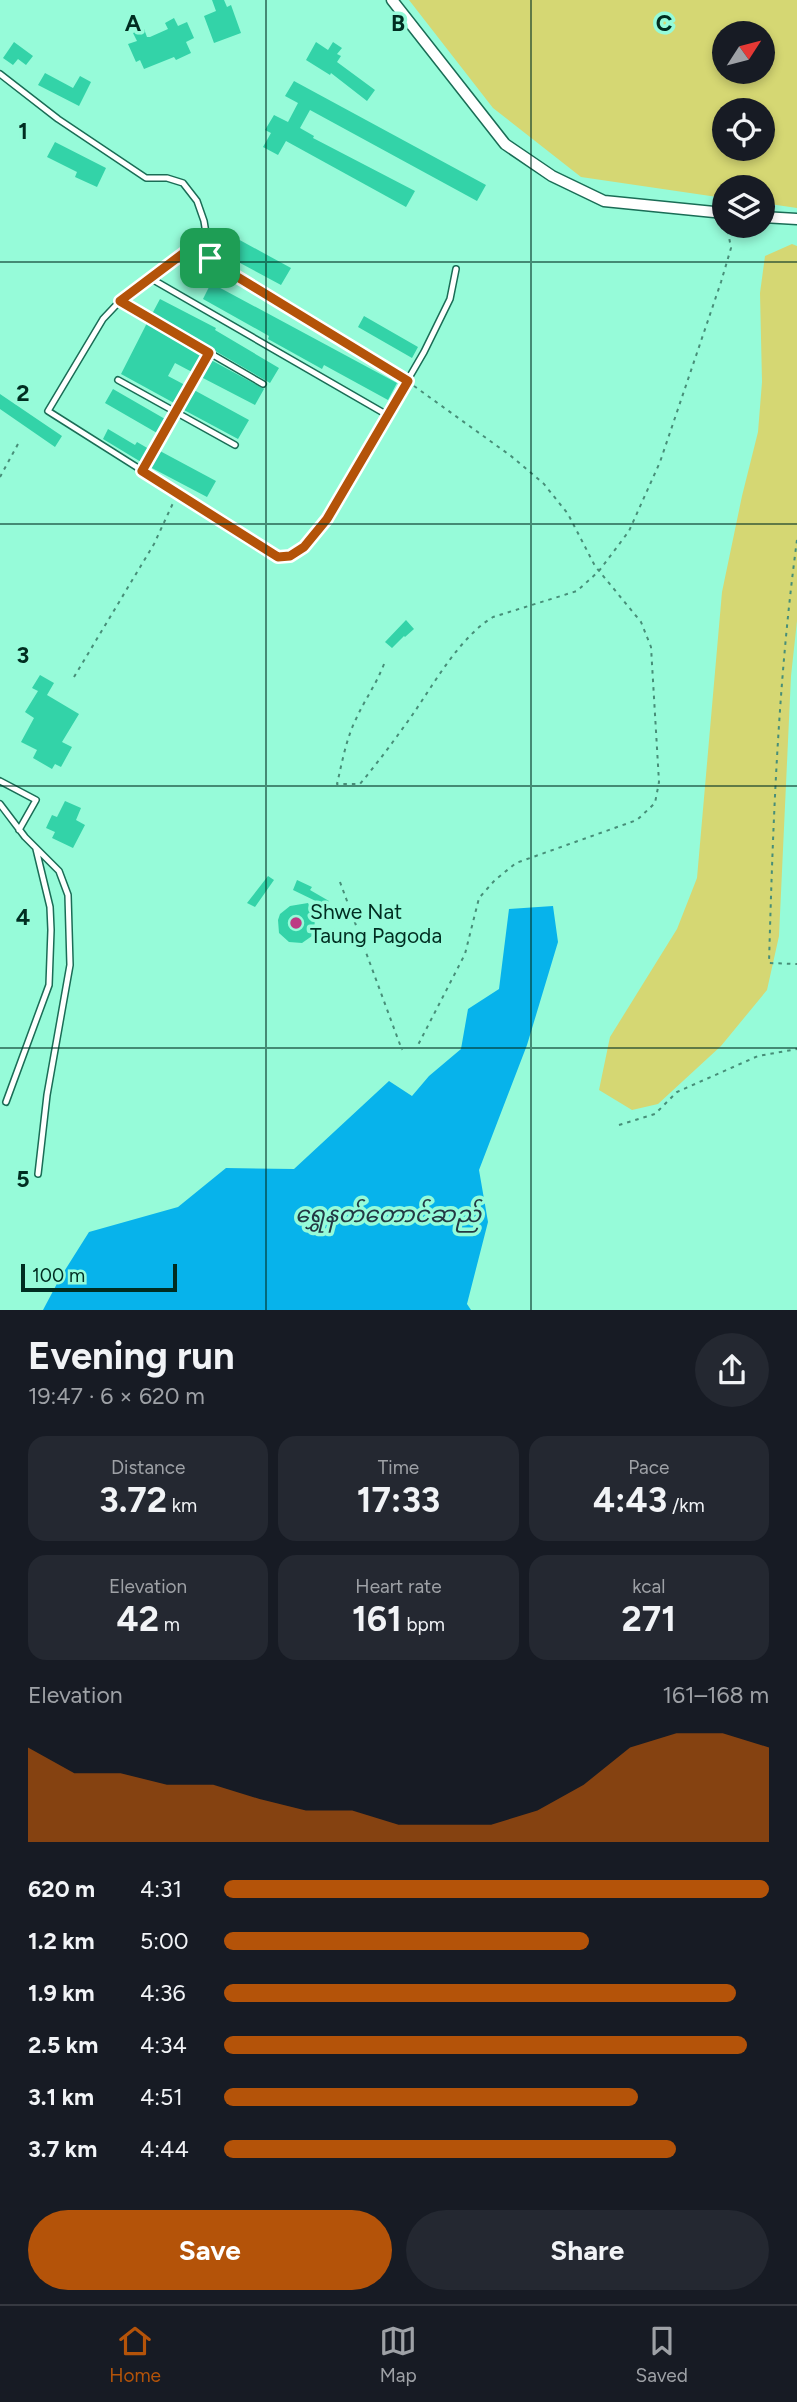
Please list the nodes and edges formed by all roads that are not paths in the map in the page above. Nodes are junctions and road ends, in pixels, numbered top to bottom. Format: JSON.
{"nodes":[{"id":1,"x":392,"y":0,"type":"edge"},
{"id":2,"x":0,"y":74,"type":"edge"},
{"id":3,"x":712,"y":212,"type":"edge"},
{"id":4,"x":775,"y":218,"type":"edge"},
{"id":5,"x":797,"y":219,"type":"edge"},
{"id":6,"x":210,"y":258,"type":"junction"},
{"id":7,"x":456,"y":269,"type":"dead end"},
{"id":8,"x":150,"y":278,"type":"junction"},
{"id":9,"x":120,"y":301,"type":"junction"},
{"id":10,"x":209,"y":353,"type":"junction"},
{"id":11,"x":118,"y":380,"type":"dead end"},
{"id":12,"x":408,"y":381,"type":"junction"},
{"id":13,"x":263,"y":384,"type":"dead end"},
{"id":14,"x":176,"y":412,"type":"junction"},
{"id":15,"x":389,"y":416,"type":"junction"},
{"id":16,"x":236,"y":445,"type":"dead end"},
{"id":17,"x":142,"y":471,"type":"junction"},
{"id":18,"x":0,"y":781,"type":"edge"},
{"id":19,"x":0,"y":804,"type":"edge"},
{"id":20,"x":19,"y":830,"type":"junction"},
{"id":21,"x":36,"y":849,"type":"junction"},
{"id":22,"x":6,"y":1102,"type":"dead end"},
{"id":23,"x":38,"y":1174,"type":"dead end"}],
"edges":[{"from":1,"to":3,"type":"street"},
{"from":2,"to":6,"type":"lane"},
{"from":4,"to":5,"type":"street"},
{"from":6,"to":8,"type":"lane"},
{"from":6,"to":12,"type":"lane"},
{"from":7,"to":12,"type":"lane"},
{"from":8,"to":9,"type":"lane"},
{"from":8,"to":15,"type":"lane"},
{"from":9,"to":10,"type":"lane"},
{"from":9,"to":17,"type":"lane"},
{"from":10,"to":13,"type":"lane"},
{"from":10,"to":14,"type":"lane"},
{"from":11,"to":14,"type":"lane"},
{"from":12,"to":15,"type":"lane"},
{"from":14,"to":16,"type":"lane"},
{"from":14,"to":17,"type":"lane"},
{"from":15,"to":17,"type":"lane"},
{"from":18,"to":20,"type":"lane"},
{"from":19,"to":20,"type":"lane"},
{"from":20,"to":21,"type":"lane"},
{"from":21,"to":22,"type":"lane"},
{"from":21,"to":23,"type":"lane"}]}
